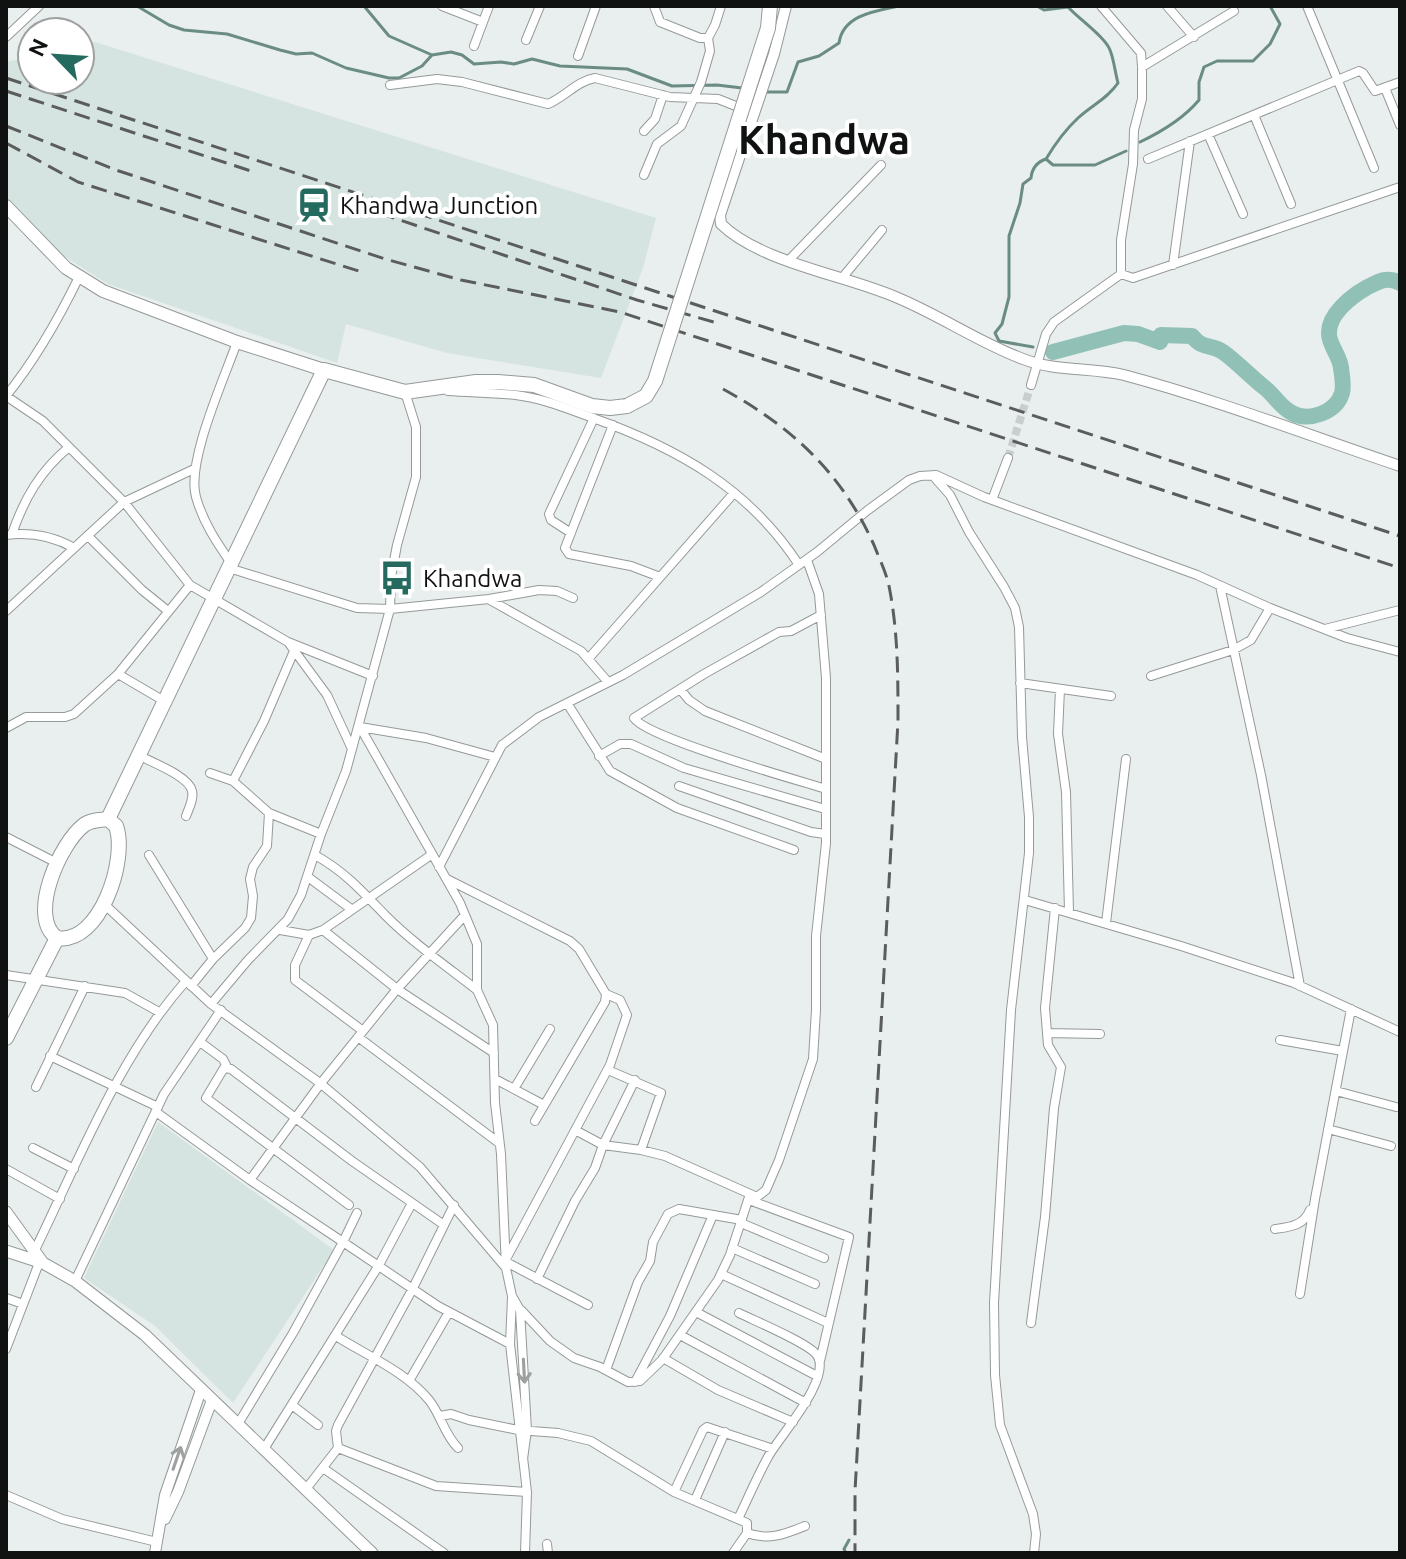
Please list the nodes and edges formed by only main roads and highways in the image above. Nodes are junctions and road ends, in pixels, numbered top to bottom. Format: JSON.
{"nodes":[{"id":1,"x":770,"y":6,"type":"edge"},
{"id":2,"x":6,"y":206,"type":"edge"},
{"id":3,"x":324,"y":370,"type":"junction"},
{"id":4,"x":108,"y":819,"type":"junction"},
{"id":5,"x":57,"y":938,"type":"junction"},
{"id":6,"x":6,"y":1038,"type":"edge"},
{"id":7,"x":6,"y":1212,"type":"edge"},
{"id":8,"x":6,"y":1251,"type":"edge"},
{"id":9,"x":39,"y":1259,"type":"junction"},
{"id":10,"x":372,"y":1553,"type":"edge"}],
"edges":[{"from":1,"to":3,"type":"highway","bridge":true},
{"from":2,"to":3,"type":"main road"},
{"from":3,"to":4,"type":"highway"},
{"from":4,"to":5,"type":"highway"},
{"from":4,"to":5,"type":"highway"},
{"from":5,"to":6,"type":"highway"},
{"from":7,"to":9,"type":"main road"},
{"from":8,"to":9,"type":"main road"},
{"from":9,"to":10,"type":"main road"}]}
